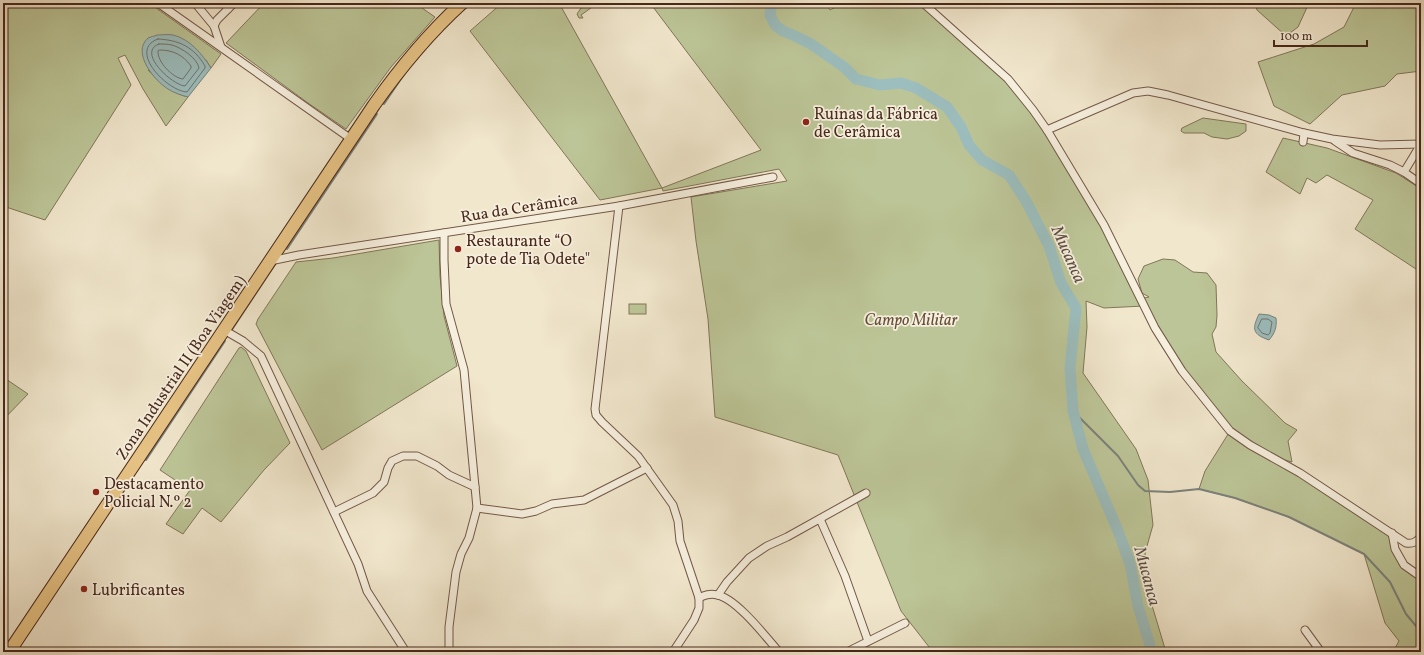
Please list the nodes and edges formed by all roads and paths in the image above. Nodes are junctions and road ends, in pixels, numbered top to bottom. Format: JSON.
{"nodes":[{"id":1,"x":158,"y":3,"type":"edge"},
{"id":2,"x":195,"y":3,"type":"edge"},
{"id":3,"x":234,"y":3,"type":"edge"},
{"id":4,"x":462,"y":3,"type":"edge"},
{"id":5,"x":923,"y":3,"type":"edge"},
{"id":6,"x":226,"y":6,"type":"edge"},
{"id":7,"x":214,"y":26,"type":"junction"},
{"id":8,"x":221,"y":47,"type":"junction"},
{"id":9,"x":1048,"y":130,"type":"junction"},
{"id":10,"x":1304,"y":133,"type":"junction"},
{"id":11,"x":351,"y":139,"type":"junction"},
{"id":12,"x":1332,"y":139,"type":"junction"},
{"id":13,"x":1303,"y":142,"type":"dead end"},
{"id":14,"x":1421,"y":144,"type":"edge"},
{"id":15,"x":1404,"y":172,"type":"junction"},
{"id":16,"x":773,"y":177,"type":"dead end"},
{"id":17,"x":1421,"y":184,"type":"edge"},
{"id":18,"x":619,"y":206,"type":"junction"},
{"id":19,"x":444,"y":233,"type":"junction"},
{"id":20,"x":270,"y":261,"type":"junction"},
{"id":21,"x":224,"y":330,"type":"junction"},
{"id":22,"x":647,"y":468,"type":"junction"},
{"id":23,"x":475,"y":487,"type":"junction"},
{"id":24,"x":866,"y":493,"type":"dead end"},
{"id":25,"x":477,"y":508,"type":"junction"},
{"id":26,"x":334,"y":512,"type":"junction"},
{"id":27,"x":820,"y":519,"type":"junction"},
{"id":28,"x":1392,"y":533,"type":"junction"},
{"id":29,"x":1421,"y":538,"type":"edge"},
{"id":30,"x":1421,"y":577,"type":"edge"},
{"id":31,"x":718,"y":595,"type":"junction"},
{"id":32,"x":699,"y":598,"type":"junction"},
{"id":33,"x":904,"y":623,"type":"dead end"},
{"id":34,"x":1305,"y":630,"type":"dead end"},
{"id":35,"x":868,"y":641,"type":"junction"},
{"id":36,"x":9,"y":652,"type":"edge"},
{"id":37,"x":406,"y":652,"type":"edge"},
{"id":38,"x":449,"y":652,"type":"edge"},
{"id":39,"x":673,"y":652,"type":"edge"},
{"id":40,"x":779,"y":652,"type":"edge"},
{"id":41,"x":847,"y":652,"type":"edge"},
{"id":42,"x":1321,"y":652,"type":"edge"}],
"edges":[{"from":1,"to":8,"type":"street"},
{"from":2,"to":7,"type":"street"},
{"from":3,"to":6,"type":"street"},
{"from":4,"to":11,"type":"main road","name":"Zona Industrial II (Boa Viagem)"},
{"from":5,"to":9,"type":"street"},
{"from":6,"to":7,"type":"street"},
{"from":7,"to":8,"type":"street"},
{"from":8,"to":11,"type":"street"},
{"from":9,"to":10,"type":"street"},
{"from":9,"to":28,"type":"street"},
{"from":10,"to":12,"type":"street"},
{"from":10,"to":13,"type":"street"},
{"from":11,"to":20,"type":"main road","name":"Zona Industrial II (Boa Viagem)"},
{"from":12,"to":14,"type":"street"},
{"from":12,"to":15,"type":"street"},
{"from":14,"to":15,"type":"street"},
{"from":15,"to":17,"type":"street"},
{"from":16,"to":18,"type":"street","name":"Rua da Cerâmica"},
{"from":18,"to":19,"type":"street","name":"Rua da Cerâmica"},
{"from":18,"to":22,"type":"street"},
{"from":19,"to":20,"type":"street","name":"Rua da Cerâmica"},
{"from":19,"to":23,"type":"street"},
{"from":20,"to":21,"type":"main road","name":"Zona Industrial II (Boa Viagem)"},
{"from":21,"to":26,"type":"street"},
{"from":21,"to":36,"type":"main road","name":"Zona Industrial II (Boa Viagem)"},
{"from":22,"to":25,"type":"street"},
{"from":22,"to":32,"type":"street"},
{"from":23,"to":25,"type":"street"},
{"from":23,"to":26,"type":"street"},
{"from":24,"to":27,"type":"street"},
{"from":25,"to":38,"type":"street"},
{"from":26,"to":37,"type":"street"},
{"from":27,"to":31,"type":"street"},
{"from":27,"to":35,"type":"street"},
{"from":28,"to":29,"type":"street"},
{"from":28,"to":30,"type":"street"},
{"from":31,"to":32,"type":"street"},
{"from":31,"to":40,"type":"street"},
{"from":32,"to":39,"type":"street"},
{"from":33,"to":35,"type":"street"},
{"from":34,"to":42,"type":"street"},
{"from":35,"to":41,"type":"street"}]}
